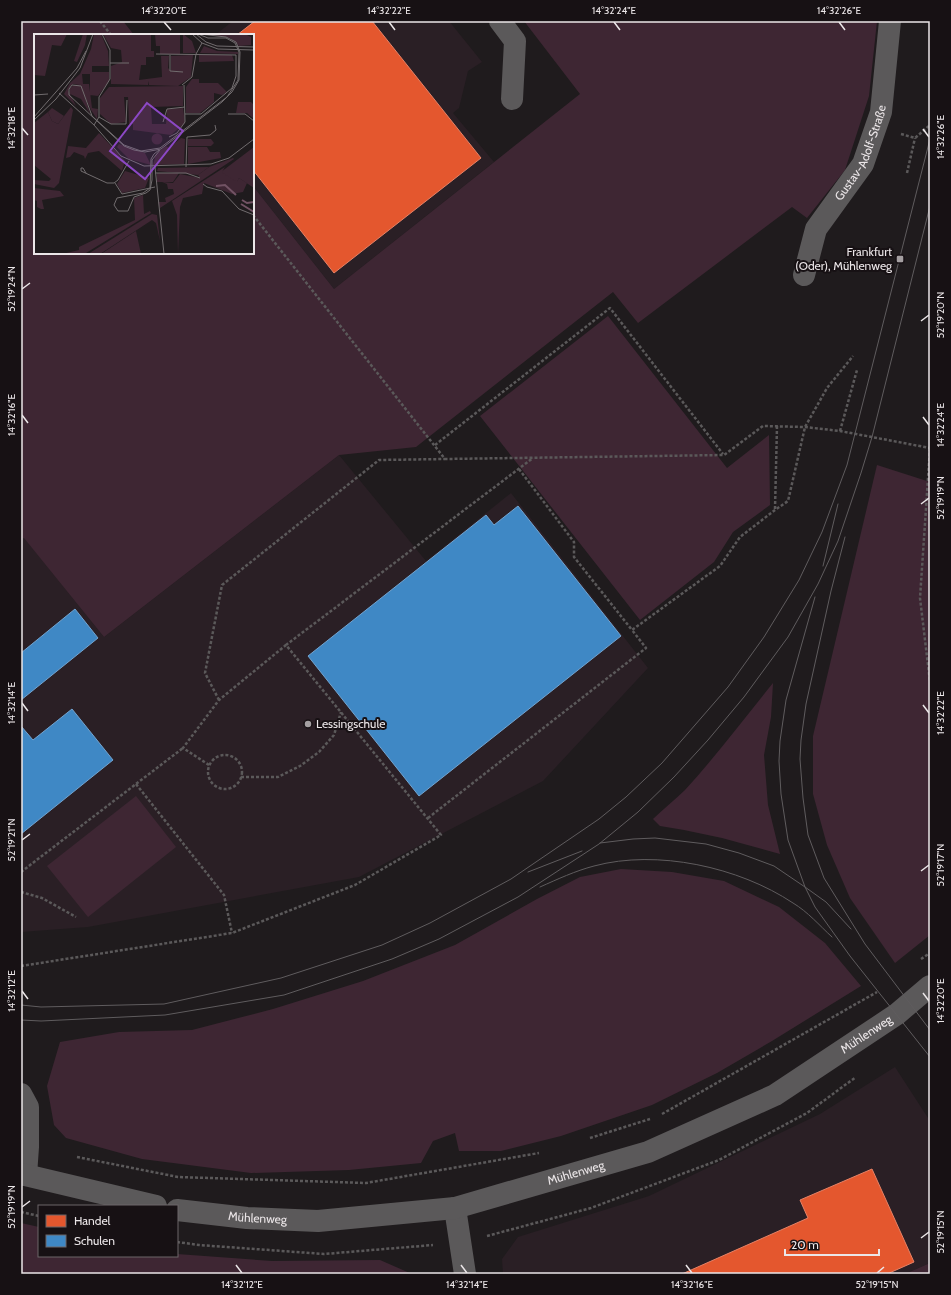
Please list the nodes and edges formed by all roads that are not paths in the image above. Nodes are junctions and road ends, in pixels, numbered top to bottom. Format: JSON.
{"nodes":[{"id":1,"x":500,"y":21,"type":"edge"},
{"id":2,"x":890,"y":21,"type":"edge"},
{"id":3,"x":512,"y":99,"type":"dead end"},
{"id":4,"x":804,"y":275,"type":"dead end"},
{"id":5,"x":930,"y":986,"type":"edge"},
{"id":6,"x":21,"y":1094,"type":"edge"},
{"id":7,"x":23,"y":1174,"type":"edge"},
{"id":8,"x":152,"y":1205,"type":"edge"},
{"id":9,"x":455,"y":1208,"type":"junction"},
{"id":10,"x":178,"y":1210,"type":"edge"},
{"id":11,"x":464,"y":1274,"type":"edge"}],
"edges":[{"from":1,"to":3,"type":"street"},
{"from":2,"to":4,"type":"street","name":"Gustav-Adolf-Straße"},
{"from":5,"to":9,"type":"street","name":"Mühlenweg"},
{"from":6,"to":7,"type":"street"},
{"from":7,"to":8,"type":"street"},
{"from":9,"to":10,"type":"street","name":"Mühlenweg"},
{"from":9,"to":11,"type":"street"}]}
